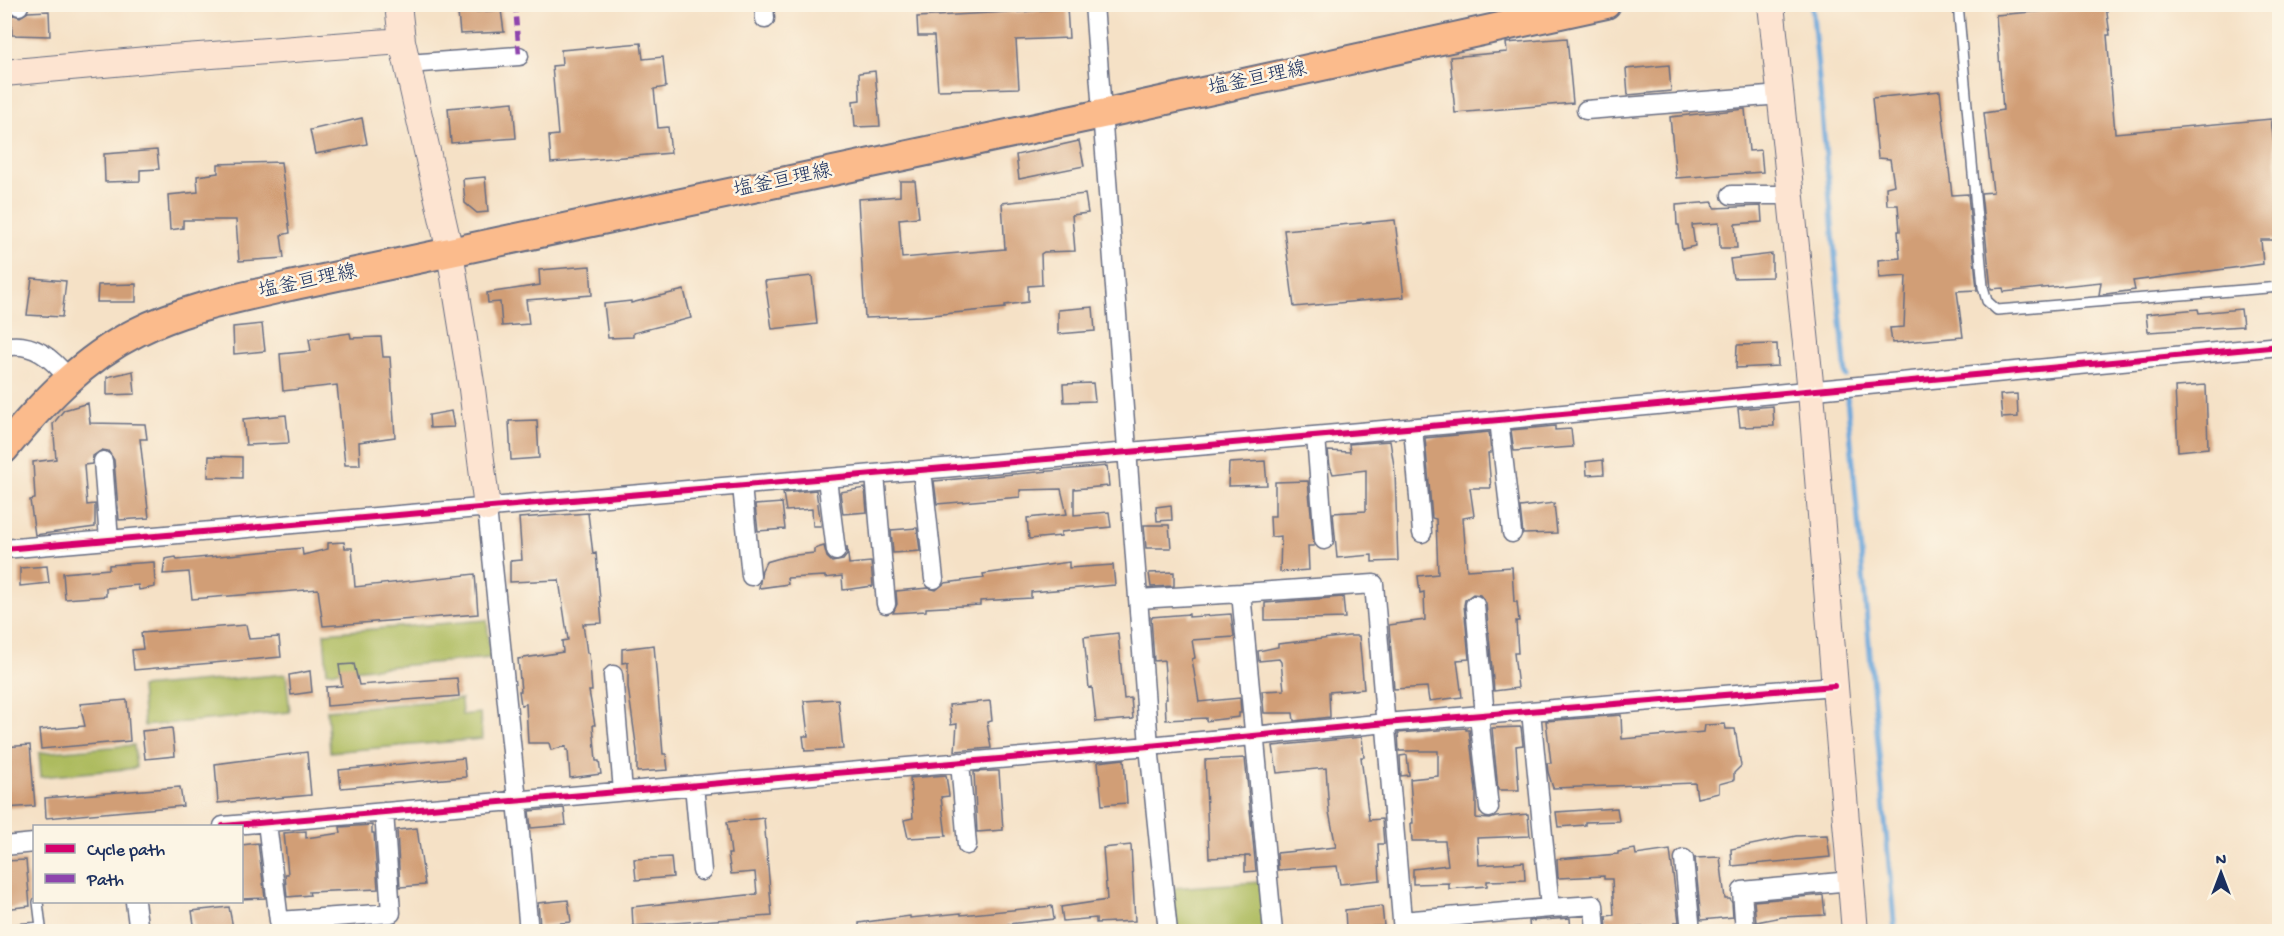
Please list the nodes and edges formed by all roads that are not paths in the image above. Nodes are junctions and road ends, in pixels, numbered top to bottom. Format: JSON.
{"nodes":[{"id":1,"x":398,"y":4,"type":"edge"},
{"id":2,"x":1094,"y":4,"type":"edge"},
{"id":3,"x":1606,"y":4,"type":"edge"},
{"id":4,"x":1771,"y":4,"type":"edge"},
{"id":5,"x":1958,"y":4,"type":"edge"},
{"id":6,"x":2278,"y":4,"type":"edge"},
{"id":7,"x":2280,"y":22,"type":"edge"},
{"id":8,"x":404,"y":53,"type":"junction"},
{"id":9,"x":519,"y":56,"type":"dead end"},
{"id":10,"x":4,"y":72,"type":"edge"},
{"id":11,"x":1781,"y":95,"type":"junction"},
{"id":12,"x":1586,"y":110,"type":"dead end"},
{"id":13,"x":1102,"y":114,"type":"junction"},
{"id":14,"x":1731,"y":195,"type":"dead end"},
{"id":15,"x":1791,"y":195,"type":"junction"},
{"id":16,"x":450,"y":252,"type":"junction"},
{"id":17,"x":2280,"y":287,"type":"edge"},
{"id":18,"x":2280,"y":346,"type":"edge"},
{"id":19,"x":4,"y":347,"type":"edge"},
{"id":20,"x":69,"y":379,"type":"junction"},
{"id":21,"x":1811,"y":392,"type":"junction"},
{"id":22,"x":1499,"y":420,"type":"junction"},
{"id":23,"x":1413,"y":427,"type":"junction"},
{"id":24,"x":1316,"y":436,"type":"junction"},
{"id":25,"x":4,"y":449,"type":"edge"},
{"id":26,"x":1127,"y":453,"type":"junction"},
{"id":27,"x":102,"y":461,"type":"dead end"},
{"id":28,"x":922,"y":470,"type":"junction"},
{"id":29,"x":875,"y":474,"type":"junction"},
{"id":30,"x":827,"y":479,"type":"junction"},
{"id":31,"x":742,"y":486,"type":"junction"},
{"id":32,"x":487,"y":508,"type":"junction"},
{"id":33,"x":1422,"y":533,"type":"dead end"},
{"id":34,"x":1512,"y":533,"type":"dead end"},
{"id":35,"x":109,"y":540,"type":"junction"},
{"id":36,"x":1324,"y":540,"type":"dead end"},
{"id":37,"x":4,"y":549,"type":"edge"},
{"id":38,"x":836,"y":551,"type":"dead end"},
{"id":39,"x":751,"y":576,"type":"dead end"},
{"id":40,"x":934,"y":579,"type":"dead end"},
{"id":41,"x":1241,"y":593,"type":"junction"},
{"id":42,"x":1138,"y":599,"type":"junction"},
{"id":43,"x":886,"y":604,"type":"dead end"},
{"id":44,"x":1474,"y":605,"type":"dead end"},
{"id":45,"x":613,"y":675,"type":"dead end"},
{"id":46,"x":1834,"y":686,"type":"junction"},
{"id":47,"x":1531,"y":711,"type":"junction"},
{"id":48,"x":1482,"y":716,"type":"junction"},
{"id":49,"x":1385,"y":723,"type":"junction"},
{"id":50,"x":1253,"y":736,"type":"junction"},
{"id":51,"x":1149,"y":746,"type":"junction"},
{"id":52,"x":960,"y":762,"type":"junction"},
{"id":53,"x":694,"y":785,"type":"junction"},
{"id":54,"x":623,"y":791,"type":"junction"},
{"id":55,"x":518,"y":800,"type":"junction"},
{"id":56,"x":1489,"y":808,"type":"dead end"},
{"id":57,"x":384,"y":812,"type":"junction"},
{"id":58,"x":267,"y":823,"type":"junction"},
{"id":59,"x":238,"y":825,"type":"edge"},
{"id":60,"x":967,"y":845,"type":"dead end"},
{"id":61,"x":4,"y":846,"type":"edge"},
{"id":62,"x":33,"y":846,"type":"edge"},
{"id":63,"x":1684,"y":859,"type":"dead end"},
{"id":64,"x":702,"y":871,"type":"dead end"},
{"id":65,"x":1851,"y":881,"type":"junction"},
{"id":66,"x":38,"y":903,"type":"edge"},
{"id":67,"x":135,"y":903,"type":"edge"},
{"id":68,"x":1550,"y":908,"type":"junction"},
{"id":69,"x":1403,"y":926,"type":"edge"},
{"id":70,"x":4,"y":930,"type":"edge"},
{"id":71,"x":139,"y":932,"type":"edge"},
{"id":72,"x":529,"y":932,"type":"edge"},
{"id":73,"x":1168,"y":932,"type":"edge"},
{"id":74,"x":1273,"y":932,"type":"edge"},
{"id":75,"x":1596,"y":932,"type":"edge"},
{"id":76,"x":1691,"y":932,"type":"edge"},
{"id":77,"x":1745,"y":932,"type":"edge"},
{"id":78,"x":1855,"y":932,"type":"edge"}],
"edges":[{"from":1,"to":8,"type":"street"},
{"from":2,"to":13,"type":"street"},
{"from":3,"to":13,"type":"main road","name":"塩釜亘理線"},
{"from":4,"to":11,"type":"street"},
{"from":5,"to":17,"type":"lane"},
{"from":6,"to":7,"type":"lane"},
{"from":8,"to":9,"type":"street"},
{"from":8,"to":10,"type":"street"},
{"from":8,"to":16,"type":"street"},
{"from":11,"to":12,"type":"street"},
{"from":11,"to":15,"type":"street"},
{"from":13,"to":16,"type":"main road","name":"塩釜亘理線"},
{"from":13,"to":26,"type":"street"},
{"from":14,"to":15,"type":"street"},
{"from":15,"to":21,"type":"street"},
{"from":16,"to":20,"type":"main road","name":"塩釜亘理線"},
{"from":16,"to":32,"type":"street"},
{"from":18,"to":21,"type":"street"},
{"from":19,"to":20,"type":"street"},
{"from":20,"to":25,"type":"main road","name":"塩釜亘理線"},
{"from":21,"to":22,"type":"street"},
{"from":21,"to":46,"type":"street"},
{"from":22,"to":23,"type":"street"},
{"from":22,"to":34,"type":"street"},
{"from":23,"to":24,"type":"street"},
{"from":23,"to":33,"type":"street"},
{"from":24,"to":26,"type":"street"},
{"from":24,"to":36,"type":"street"},
{"from":26,"to":28,"type":"street"},
{"from":26,"to":42,"type":"street"},
{"from":27,"to":35,"type":"street"},
{"from":28,"to":29,"type":"street"},
{"from":28,"to":40,"type":"street"},
{"from":29,"to":30,"type":"street"},
{"from":29,"to":43,"type":"street"},
{"from":30,"to":31,"type":"street"},
{"from":30,"to":38,"type":"street"},
{"from":31,"to":32,"type":"street"},
{"from":31,"to":39,"type":"street"},
{"from":32,"to":35,"type":"street"},
{"from":32,"to":55,"type":"street"},
{"from":35,"to":37,"type":"street"},
{"from":41,"to":42,"type":"street"},
{"from":41,"to":49,"type":"street"},
{"from":41,"to":50,"type":"street"},
{"from":42,"to":51,"type":"street"},
{"from":44,"to":48,"type":"street"},
{"from":45,"to":54,"type":"street"},
{"from":46,"to":47,"type":"street"},
{"from":46,"to":65,"type":"street"},
{"from":47,"to":48,"type":"street"},
{"from":47,"to":68,"type":"street"},
{"from":48,"to":49,"type":"street"},
{"from":48,"to":56,"type":"street"},
{"from":49,"to":50,"type":"street"},
{"from":49,"to":69,"type":"street"},
{"from":50,"to":51,"type":"street"},
{"from":50,"to":74,"type":"street"},
{"from":51,"to":52,"type":"street"},
{"from":51,"to":73,"type":"street"},
{"from":52,"to":53,"type":"street"},
{"from":52,"to":60,"type":"street"},
{"from":53,"to":54,"type":"street"},
{"from":53,"to":64,"type":"street"},
{"from":54,"to":55,"type":"street"},
{"from":55,"to":57,"type":"street"},
{"from":55,"to":72,"type":"street"},
{"from":57,"to":58,"type":"street"},
{"from":57,"to":58,"type":"street"},
{"from":58,"to":59,"type":"street"},
{"from":61,"to":62,"type":"street"},
{"from":63,"to":76,"type":"street"},
{"from":65,"to":77,"type":"street"},
{"from":65,"to":78,"type":"street"},
{"from":66,"to":70,"type":"lane"},
{"from":67,"to":71,"type":"street"},
{"from":68,"to":69,"type":"street"},
{"from":68,"to":75,"type":"street"}]}
